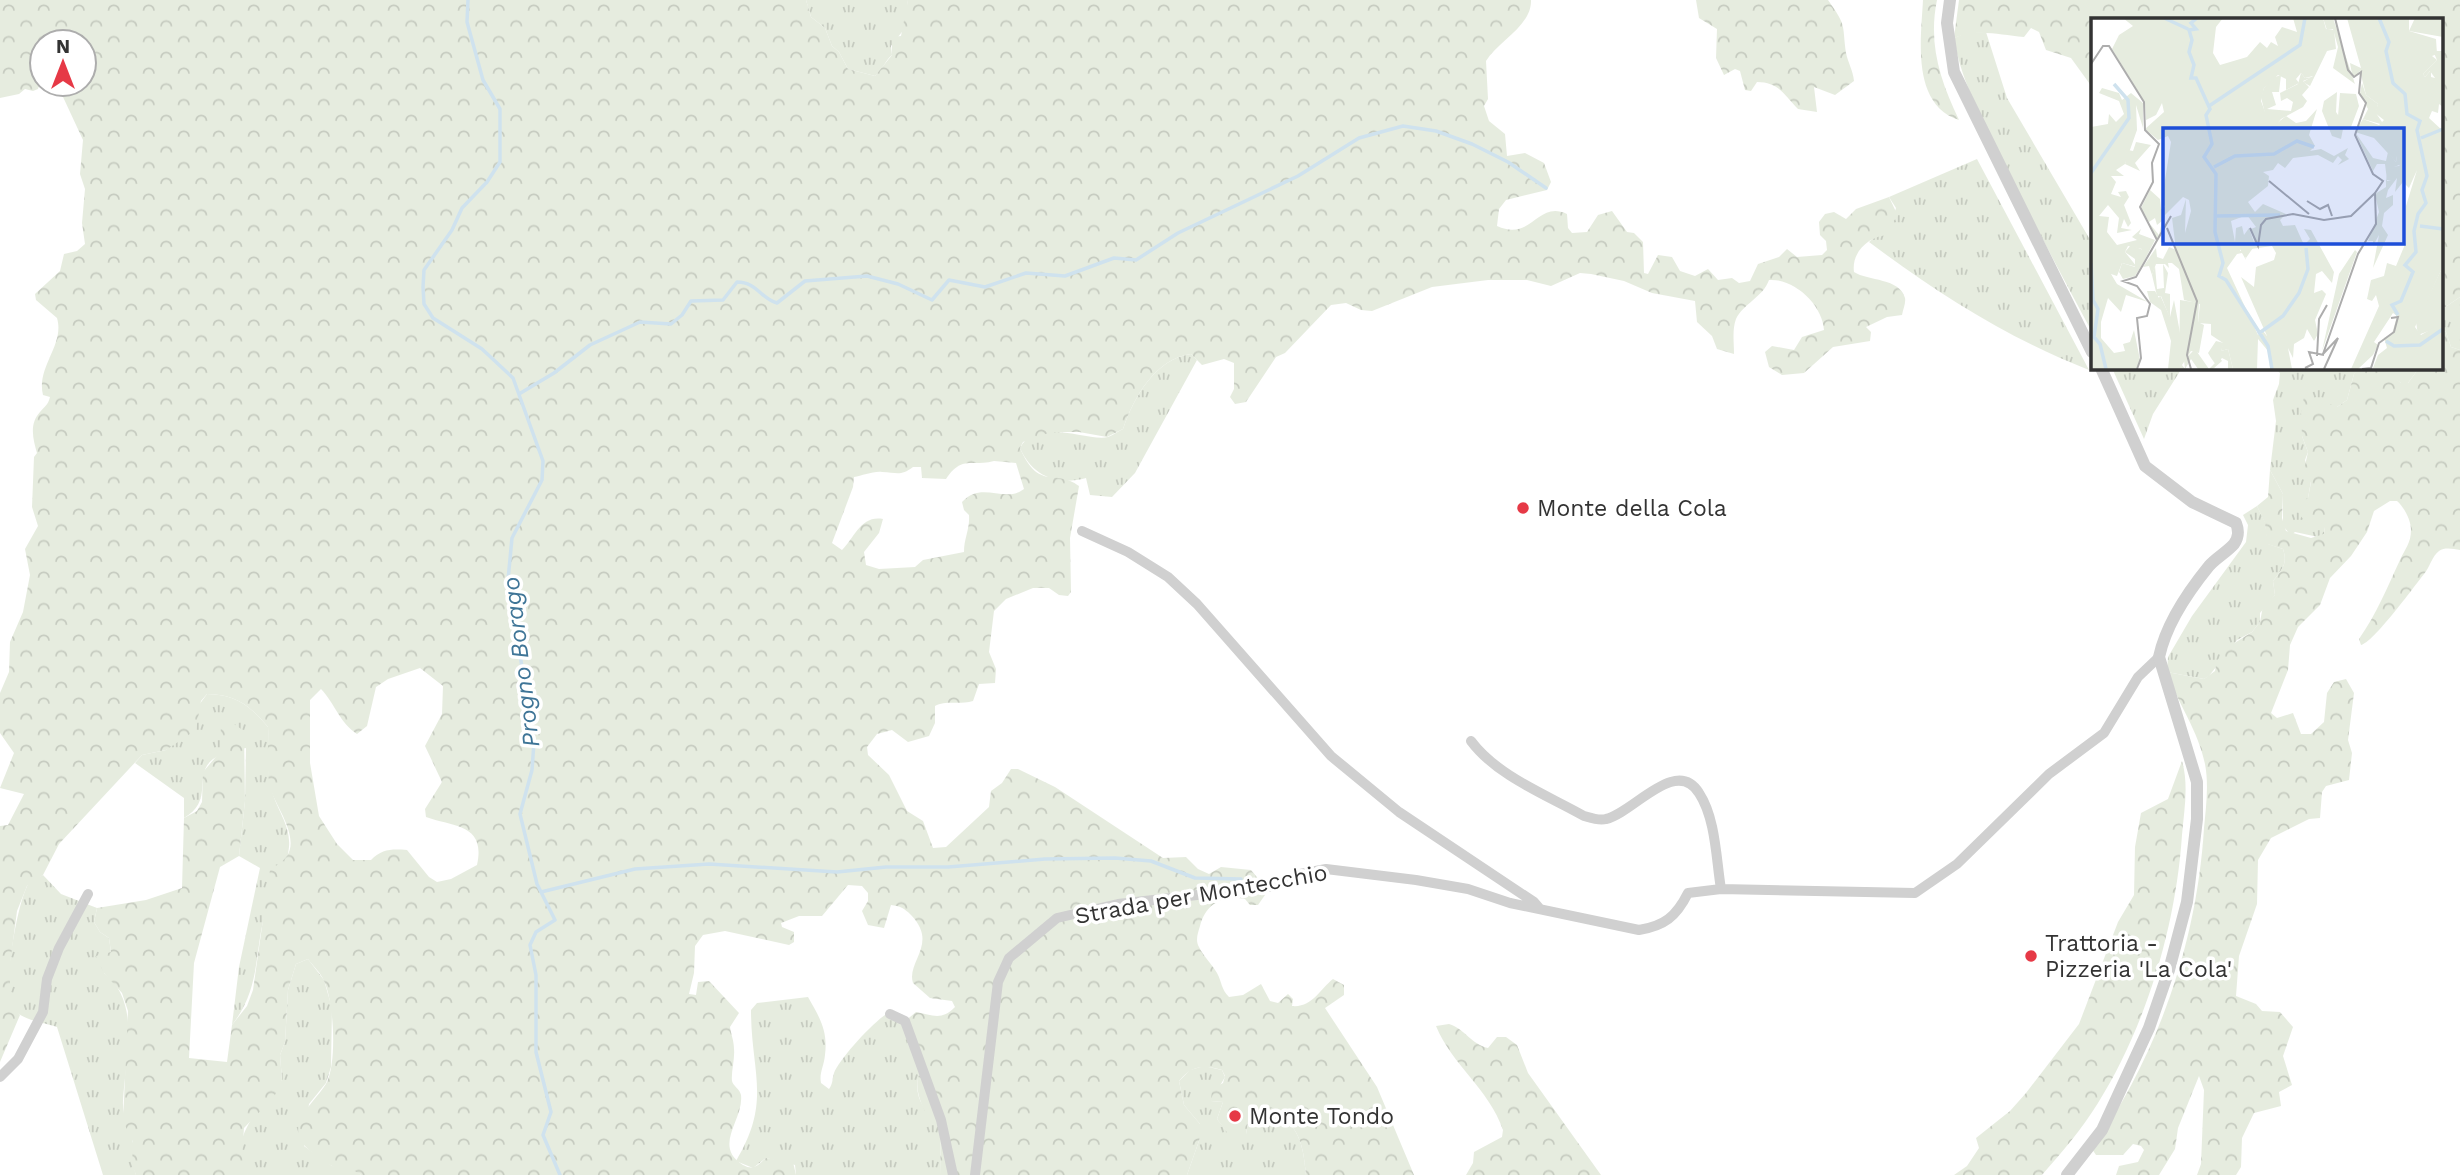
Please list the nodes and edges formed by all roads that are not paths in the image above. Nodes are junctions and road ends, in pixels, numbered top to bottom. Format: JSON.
{"nodes":[{"id":1,"x":1950,"y":0,"type":"edge"},
{"id":2,"x":2091,"y":350,"type":"edge"},
{"id":3,"x":2101,"y":369,"type":"edge"},
{"id":4,"x":1082,"y":531,"type":"dead end"},
{"id":5,"x":2159,"y":657,"type":"junction"},
{"id":6,"x":1471,"y":741,"type":"dead end"},
{"id":7,"x":1721,"y":889,"type":"junction"},
{"id":8,"x":88,"y":894,"type":"dead end"},
{"id":9,"x":1540,"y":909,"type":"junction"},
{"id":10,"x":890,"y":1014,"type":"dead end"},
{"id":11,"x":0,"y":1077,"type":"edge"},
{"id":12,"x":953,"y":1175,"type":"edge"},
{"id":13,"x":975,"y":1175,"type":"edge"},
{"id":14,"x":2067,"y":1175,"type":"edge"}],
"edges":[{"from":1,"to":2,"type":"street"},
{"from":3,"to":5,"type":"street","name":"Strada per Montecchio"},
{"from":4,"to":9,"type":"street","name":"Strada per Montecchio"},
{"from":5,"to":7,"type":"street","name":"Strada per Montecchio"},
{"from":5,"to":14,"type":"street"},
{"from":6,"to":7,"type":"street"},
{"from":7,"to":9,"type":"street","name":"Strada per Montecchio"},
{"from":8,"to":11,"type":"street"},
{"from":9,"to":13,"type":"street","name":"Strada per Montecchio"},
{"from":10,"to":12,"type":"street"}]}
